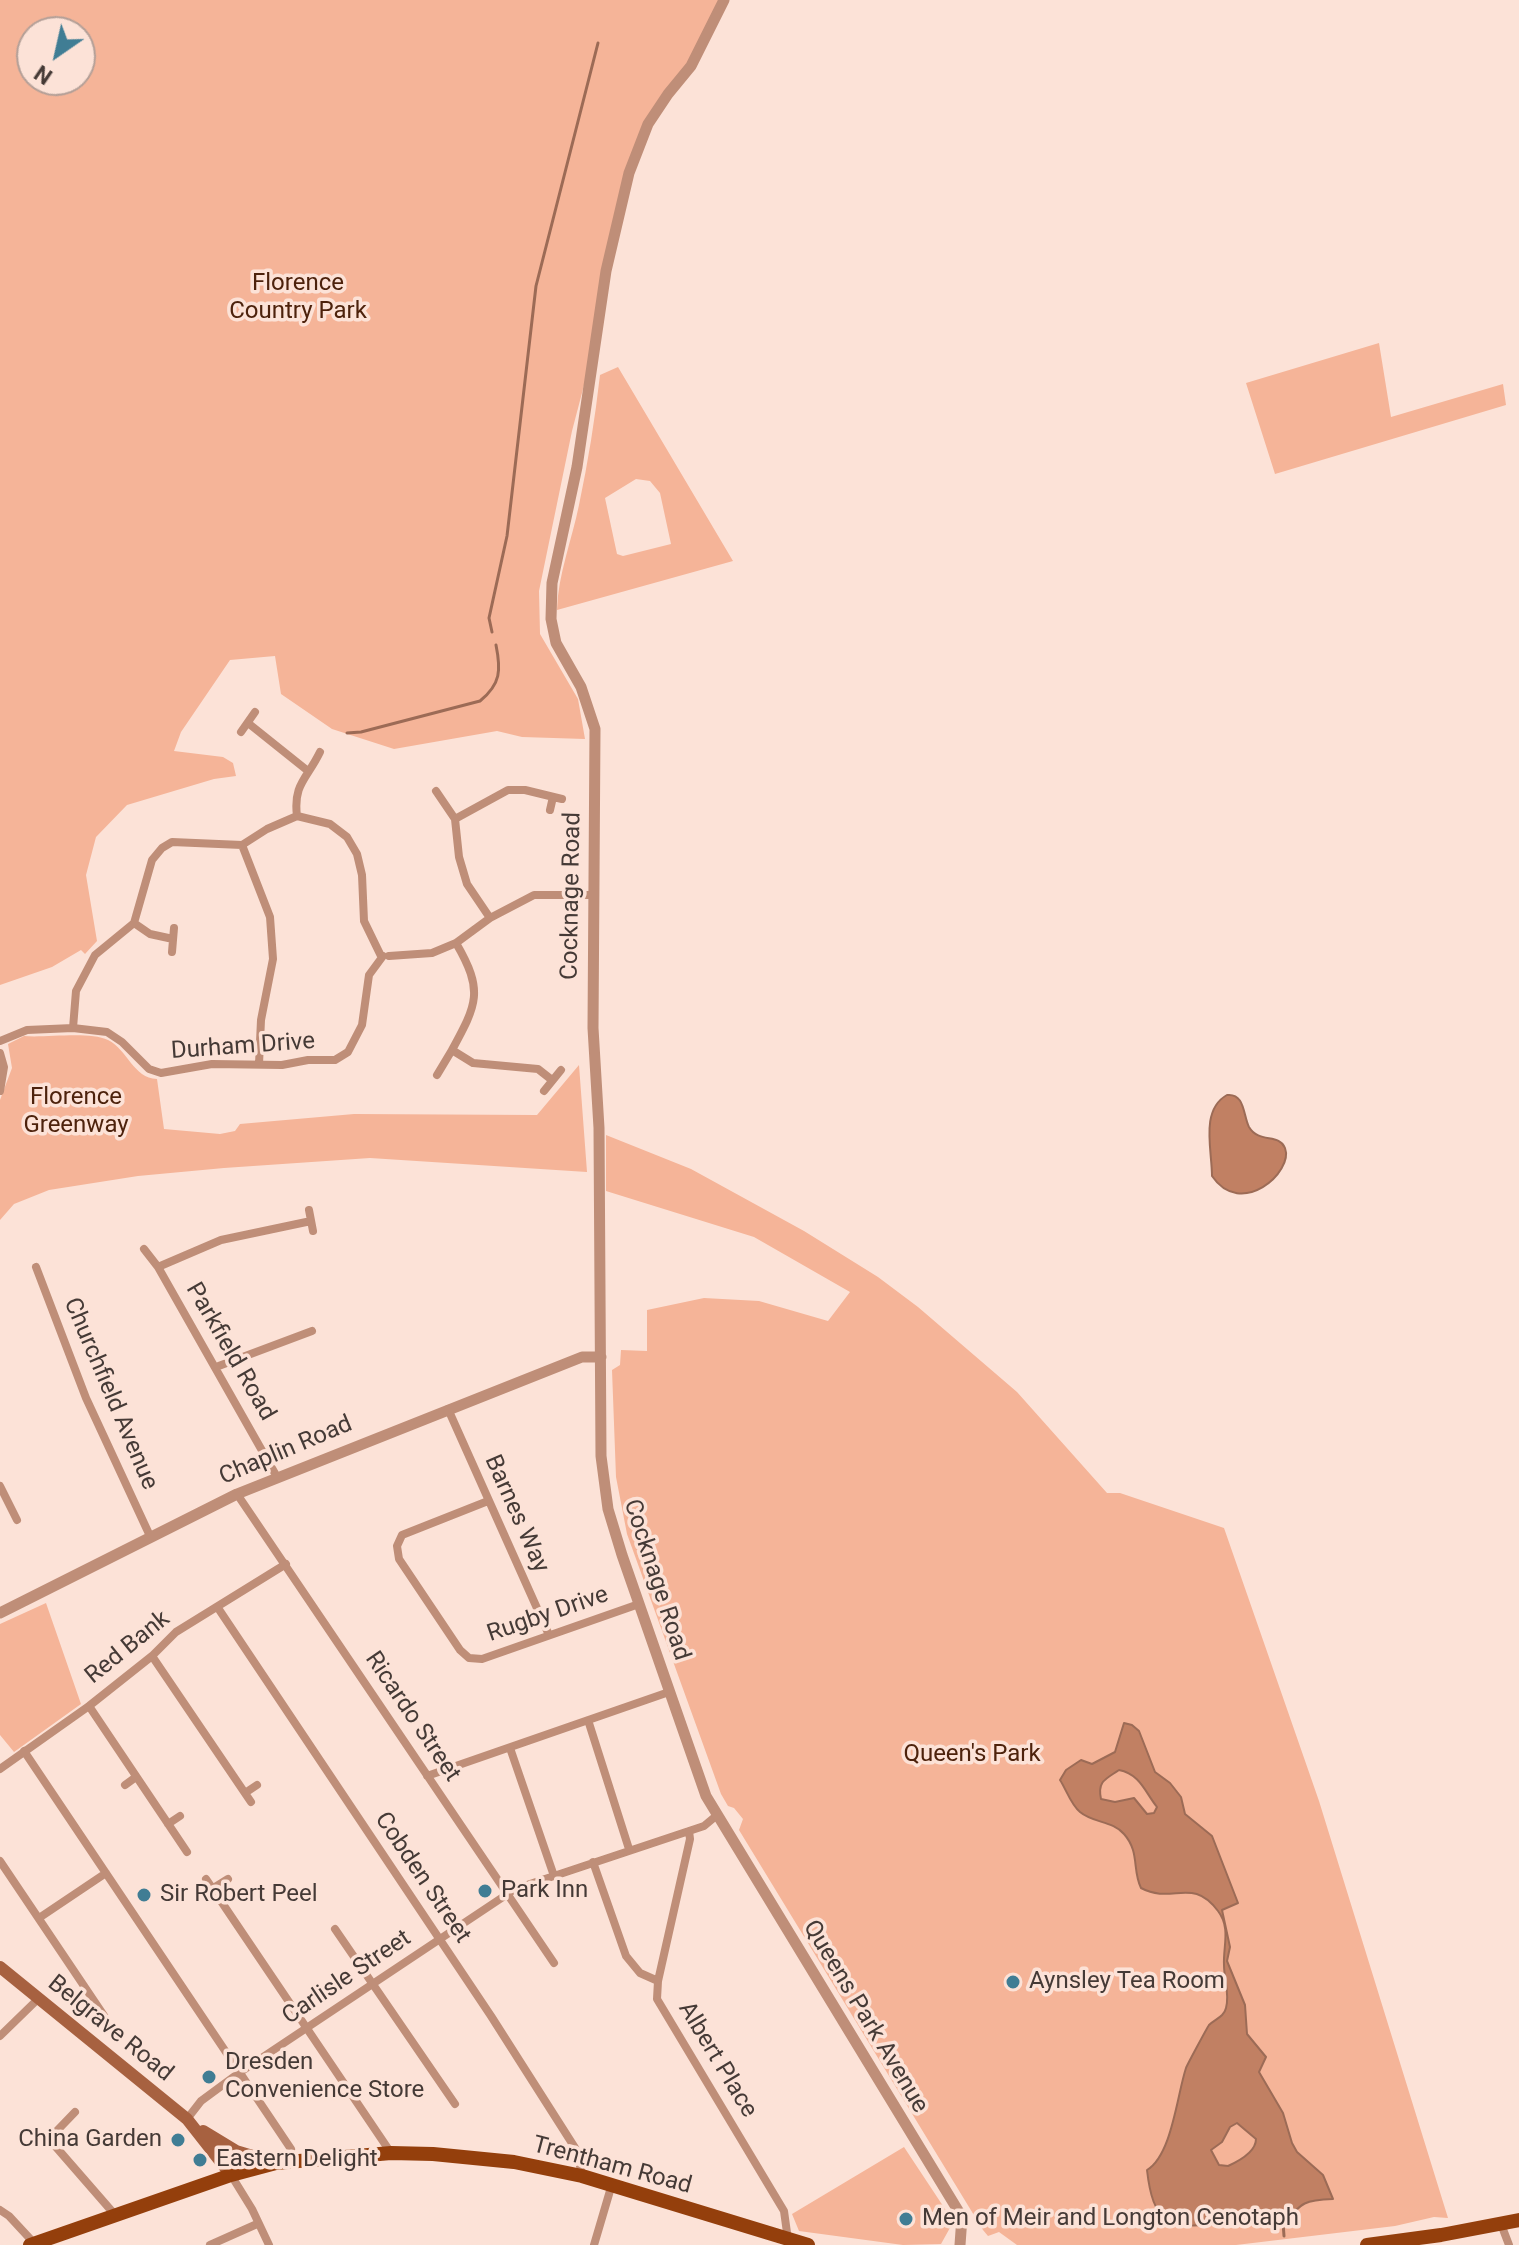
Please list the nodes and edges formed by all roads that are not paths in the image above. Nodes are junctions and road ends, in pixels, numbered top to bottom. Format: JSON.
{"nodes":[{"id":1,"x":724,"y":0,"type":"edge"},
{"id":2,"x":255,"y":712,"type":"dead end"},
{"id":3,"x":248,"y":723,"type":"junction"},
{"id":4,"x":241,"y":732,"type":"dead end"},
{"id":5,"x":320,"y":752,"type":"dead end"},
{"id":6,"x":308,"y":771,"type":"junction"},
{"id":7,"x":436,"y":791,"type":"dead end"},
{"id":8,"x":550,"y":810,"type":"dead end"},
{"id":9,"x":297,"y":816,"type":"junction"},
{"id":10,"x":455,"y":819,"type":"junction"},
{"id":11,"x":242,"y":845,"type":"junction"},
{"id":12,"x":593,"y":895,"type":"junction"},
{"id":13,"x":490,"y":918,"type":"junction"},
{"id":14,"x":134,"y":923,"type":"junction"},
{"id":15,"x":174,"y":928,"type":"dead end"},
{"id":16,"x":173,"y":939,"type":"junction"},
{"id":17,"x":456,"y":943,"type":"junction"},
{"id":18,"x":172,"y":952,"type":"dead end"},
{"id":19,"x":385,"y":956,"type":"junction"},
{"id":20,"x":73,"y":1028,"type":"junction"},
{"id":21,"x":0,"y":1041,"type":"edge"},
{"id":22,"x":452,"y":1050,"type":"junction"},
{"id":23,"x":0,"y":1053,"type":"edge"},
{"id":24,"x":259,"y":1064,"type":"junction"},
{"id":25,"x":561,"y":1070,"type":"dead end"},
{"id":26,"x":437,"y":1075,"type":"dead end"},
{"id":27,"x":552,"y":1080,"type":"junction"},
{"id":28,"x":0,"y":1091,"type":"edge"},
{"id":29,"x":544,"y":1091,"type":"dead end"},
{"id":30,"x":309,"y":1210,"type":"dead end"},
{"id":31,"x":144,"y":1249,"type":"dead end"},
{"id":32,"x":36,"y":1267,"type":"dead end"},
{"id":33,"x":158,"y":1267,"type":"junction"},
{"id":34,"x":312,"y":1331,"type":"dead end"},
{"id":35,"x":601,"y":1357,"type":"junction"},
{"id":36,"x":216,"y":1367,"type":"junction"},
{"id":37,"x":448,"y":1409,"type":"junction"},
{"id":38,"x":277,"y":1477,"type":"junction"},
{"id":39,"x":0,"y":1486,"type":"edge"},
{"id":40,"x":237,"y":1494,"type":"junction"},
{"id":41,"x":488,"y":1501,"type":"junction"},
{"id":42,"x":17,"y":1520,"type":"dead end"},
{"id":43,"x":150,"y":1536,"type":"junction"},
{"id":44,"x":286,"y":1564,"type":"junction"},
{"id":45,"x":639,"y":1604,"type":"junction"},
{"id":46,"x":218,"y":1608,"type":"junction"},
{"id":47,"x":0,"y":1613,"type":"edge"},
{"id":48,"x":549,"y":1635,"type":"junction"},
{"id":49,"x":152,"y":1656,"type":"junction"},
{"id":50,"x":669,"y":1692,"type":"junction"},
{"id":51,"x":89,"y":1706,"type":"junction"},
{"id":52,"x":588,"y":1720,"type":"junction"},
{"id":53,"x":510,"y":1748,"type":"junction"},
{"id":54,"x":24,"y":1751,"type":"junction"},
{"id":55,"x":0,"y":1769,"type":"edge"},
{"id":56,"x":427,"y":1776,"type":"junction"},
{"id":57,"x":136,"y":1777,"type":"junction"},
{"id":58,"x":125,"y":1785,"type":"dead end"},
{"id":59,"x":257,"y":1785,"type":"dead end"},
{"id":60,"x":70,"y":1801,"type":"dead end"},
{"id":61,"x":62,"y":1807,"type":"junction"},
{"id":62,"x":180,"y":1816,"type":"dead end"},
{"id":63,"x":716,"y":1816,"type":"junction"},
{"id":64,"x":168,"y":1824,"type":"junction"},
{"id":65,"x":689,"y":1831,"type":"junction"},
{"id":66,"x":629,"y":1849,"type":"junction"},
{"id":67,"x":187,"y":1852,"type":"dead end"},
{"id":68,"x":0,"y":1861,"type":"edge"},
{"id":69,"x":593,"y":1862,"type":"junction"},
{"id":70,"x":106,"y":1873,"type":"junction"},
{"id":71,"x":554,"y":1876,"type":"junction"},
{"id":72,"x":206,"y":1879,"type":"dead end"},
{"id":73,"x":228,"y":1879,"type":"dead end"},
{"id":74,"x":212,"y":1889,"type":"junction"},
{"id":75,"x":507,"y":1894,"type":"junction"},
{"id":76,"x":39,"y":1918,"type":"junction"},
{"id":77,"x":335,"y":1929,"type":"dead end"},
{"id":78,"x":352,"y":1933,"type":"dead end"},
{"id":79,"x":343,"y":1939,"type":"junction"},
{"id":80,"x":439,"y":1940,"type":"junction"},
{"id":81,"x":554,"y":1963,"type":"dead end"},
{"id":82,"x":0,"y":1967,"type":"edge"},
{"id":83,"x":658,"y":1981,"type":"junction"},
{"id":84,"x":375,"y":1985,"type":"junction"},
{"id":85,"x":38,"y":1999,"type":"junction"},
{"id":86,"x":308,"y":2028,"type":"junction"},
{"id":87,"x":0,"y":2036,"type":"edge"},
{"id":88,"x":119,"y":2038,"type":"dead end"},
{"id":89,"x":239,"y":2073,"type":"junction"},
{"id":90,"x":455,"y":2104,"type":"dead end"},
{"id":91,"x":75,"y":2112,"type":"dead end"},
{"id":92,"x":190,"y":2122,"type":"junction"},
{"id":93,"x":291,"y":2149,"type":"dead end"},
{"id":94,"x":391,"y":2153,"type":"junction"},
{"id":95,"x":276,"y":2163,"type":"junction"},
{"id":96,"x":231,"y":2175,"type":"junction"},
{"id":97,"x":582,"y":2176,"type":"junction"},
{"id":98,"x":612,"y":2184,"type":"junction"},
{"id":99,"x":0,"y":2210,"type":"edge"},
{"id":100,"x":117,"y":2216,"type":"junction"},
{"id":101,"x":1519,"y":2220,"type":"edge"},
{"id":102,"x":257,"y":2224,"type":"junction"},
{"id":103,"x":1501,"y":2224,"type":"junction"},
{"id":104,"x":788,"y":2241,"type":"junction"},
{"id":105,"x":32,"y":2244,"type":"edge"},
{"id":106,"x":210,"y":2245,"type":"edge"},
{"id":107,"x":269,"y":2245,"type":"edge"},
{"id":108,"x":594,"y":2245,"type":"edge"},
{"id":109,"x":808,"y":2245,"type":"edge"},
{"id":110,"x":960,"y":2245,"type":"edge"},
{"id":111,"x":1367,"y":2245,"type":"edge"},
{"id":112,"x":1509,"y":2245,"type":"edge"}],
"edges":[{"from":1,"to":12,"type":"street","name":"Cocknage Road"},
{"from":2,"to":3,"type":"street"},
{"from":3,"to":4,"type":"street"},
{"from":3,"to":6,"type":"street"},
{"from":5,"to":6,"type":"street"},
{"from":6,"to":9,"type":"street"},
{"from":7,"to":10,"type":"street"},
{"from":8,"to":10,"type":"street"},
{"from":9,"to":11,"type":"street"},
{"from":9,"to":19,"type":"street"},
{"from":10,"to":13,"type":"street"},
{"from":11,"to":14,"type":"street"},
{"from":11,"to":24,"type":"street"},
{"from":12,"to":13,"type":"street"},
{"from":12,"to":35,"type":"street","name":"Cocknage Road"},
{"from":13,"to":17,"type":"street"},
{"from":14,"to":16,"type":"street"},
{"from":14,"to":20,"type":"street"},
{"from":15,"to":16,"type":"street"},
{"from":16,"to":18,"type":"street"},
{"from":17,"to":19,"type":"street"},
{"from":17,"to":22,"type":"street"},
{"from":19,"to":24,"type":"street","name":"Durham Drive"},
{"from":20,"to":21,"type":"street","name":"Durham Drive"},
{"from":20,"to":24,"type":"street","name":"Durham Drive"},
{"from":22,"to":26,"type":"street"},
{"from":22,"to":27,"type":"street"},
{"from":23,"to":28,"type":"street"},
{"from":25,"to":27,"type":"street"},
{"from":27,"to":29,"type":"street"},
{"from":30,"to":33,"type":"street"},
{"from":31,"to":33,"type":"street","name":"Parkfield Road"},
{"from":32,"to":43,"type":"street","name":"Churchfield Avenue"},
{"from":33,"to":36,"type":"street","name":"Parkfield Road"},
{"from":34,"to":36,"type":"street"},
{"from":35,"to":37,"type":"street","name":"Chaplin Road"},
{"from":35,"to":45,"type":"street","name":"Cocknage Road"},
{"from":36,"to":38,"type":"street","name":"Parkfield Road"},
{"from":37,"to":38,"type":"street","name":"Chaplin Road"},
{"from":37,"to":41,"type":"street","name":"Barnes Way"},
{"from":38,"to":40,"type":"street","name":"Chaplin Road"},
{"from":39,"to":42,"type":"street"},
{"from":40,"to":43,"type":"street","name":"Chaplin Road"},
{"from":40,"to":44,"type":"street","name":"Ricardo Street"},
{"from":41,"to":48,"type":"street","name":"Barnes Way"},
{"from":41,"to":48,"type":"street","name":"Rugby Drive"},
{"from":43,"to":47,"type":"street","name":"Chaplin Road"},
{"from":44,"to":46,"type":"street","name":"Red Bank"},
{"from":44,"to":56,"type":"street","name":"Ricardo Street"},
{"from":45,"to":48,"type":"street","name":"Rugby Drive"},
{"from":45,"to":50,"type":"street","name":"Cocknage Road"},
{"from":46,"to":49,"type":"street","name":"Red Bank"},
{"from":46,"to":80,"type":"street","name":"Cobden Street"},
{"from":49,"to":51,"type":"street","name":"Red Bank"},
{"from":49,"to":59,"type":"street"},
{"from":50,"to":52,"type":"street"},
{"from":50,"to":63,"type":"street","name":"Cocknage Road"},
{"from":51,"to":54,"type":"street","name":"Red Bank"},
{"from":51,"to":57,"type":"street"},
{"from":52,"to":53,"type":"street"},
{"from":52,"to":66,"type":"street"},
{"from":53,"to":56,"type":"street"},
{"from":53,"to":71,"type":"street"},
{"from":54,"to":55,"type":"street","name":"Red Bank"},
{"from":54,"to":61,"type":"street"},
{"from":56,"to":75,"type":"street","name":"Ricardo Street"},
{"from":57,"to":58,"type":"street"},
{"from":57,"to":64,"type":"street"},
{"from":60,"to":61,"type":"street"},
{"from":61,"to":70,"type":"street"},
{"from":62,"to":64,"type":"street"},
{"from":63,"to":65,"type":"street","name":"Carlisle Street"},
{"from":63,"to":110,"type":"street","name":"Queens Park Avenue"},
{"from":64,"to":67,"type":"street"},
{"from":65,"to":66,"type":"street","name":"Carlisle Street"},
{"from":65,"to":83,"type":"street"},
{"from":66,"to":69,"type":"street","name":"Carlisle Street"},
{"from":68,"to":76,"type":"street"},
{"from":69,"to":71,"type":"street","name":"Carlisle Street"},
{"from":69,"to":83,"type":"street","name":"Albert Place"},
{"from":70,"to":76,"type":"street"},
{"from":70,"to":89,"type":"street"},
{"from":71,"to":75,"type":"street","name":"Carlisle Street"},
{"from":72,"to":74,"type":"street"},
{"from":73,"to":74,"type":"street"},
{"from":74,"to":86,"type":"street"},
{"from":75,"to":80,"type":"street","name":"Carlisle Street"},
{"from":75,"to":81,"type":"street","name":"Ricardo Street"},
{"from":76,"to":88,"type":"street"},
{"from":77,"to":79,"type":"street"},
{"from":78,"to":79,"type":"street"},
{"from":79,"to":84,"type":"street"},
{"from":80,"to":84,"type":"street","name":"Carlisle Street"},
{"from":80,"to":97,"type":"street","name":"Cobden Street"},
{"from":82,"to":85,"type":"main road","name":"Belgrave Road"},
{"from":83,"to":104,"type":"street","name":"Albert Place"},
{"from":84,"to":86,"type":"street","name":"Carlisle Street"},
{"from":84,"to":90,"type":"street"},
{"from":85,"to":87,"type":"street"},
{"from":85,"to":92,"type":"main road","name":"Belgrave Road"},
{"from":86,"to":89,"type":"street","name":"Carlisle Street"},
{"from":86,"to":94,"type":"street"},
{"from":89,"to":92,"type":"street","name":"Carlisle Street"},
{"from":89,"to":93,"type":"street"},
{"from":91,"to":100,"type":"street"},
{"from":92,"to":95,"type":"main road","name":"Belgrave Road"},
{"from":92,"to":96,"type":"main road","name":"Belgrave Road"},
{"from":94,"to":95,"type":"main road","name":"Trentham Road"},
{"from":94,"to":97,"type":"main road","name":"Trentham Road"},
{"from":95,"to":96,"type":"main road","name":"Trentham Road"},
{"from":96,"to":100,"type":"main road","name":"Trentham Road"},
{"from":96,"to":102,"type":"street"},
{"from":97,"to":98,"type":"main road","name":"Trentham Road"},
{"from":98,"to":104,"type":"main road","name":"Trentham Road"},
{"from":98,"to":108,"type":"street"},
{"from":99,"to":105,"type":"street"},
{"from":100,"to":105,"type":"main road","name":"Trentham Road"},
{"from":101,"to":103,"type":"main road"},
{"from":102,"to":106,"type":"street"},
{"from":102,"to":107,"type":"street"},
{"from":103,"to":111,"type":"main road"},
{"from":103,"to":112,"type":"street"},
{"from":104,"to":109,"type":"main road","name":"Trentham Road"}]}
